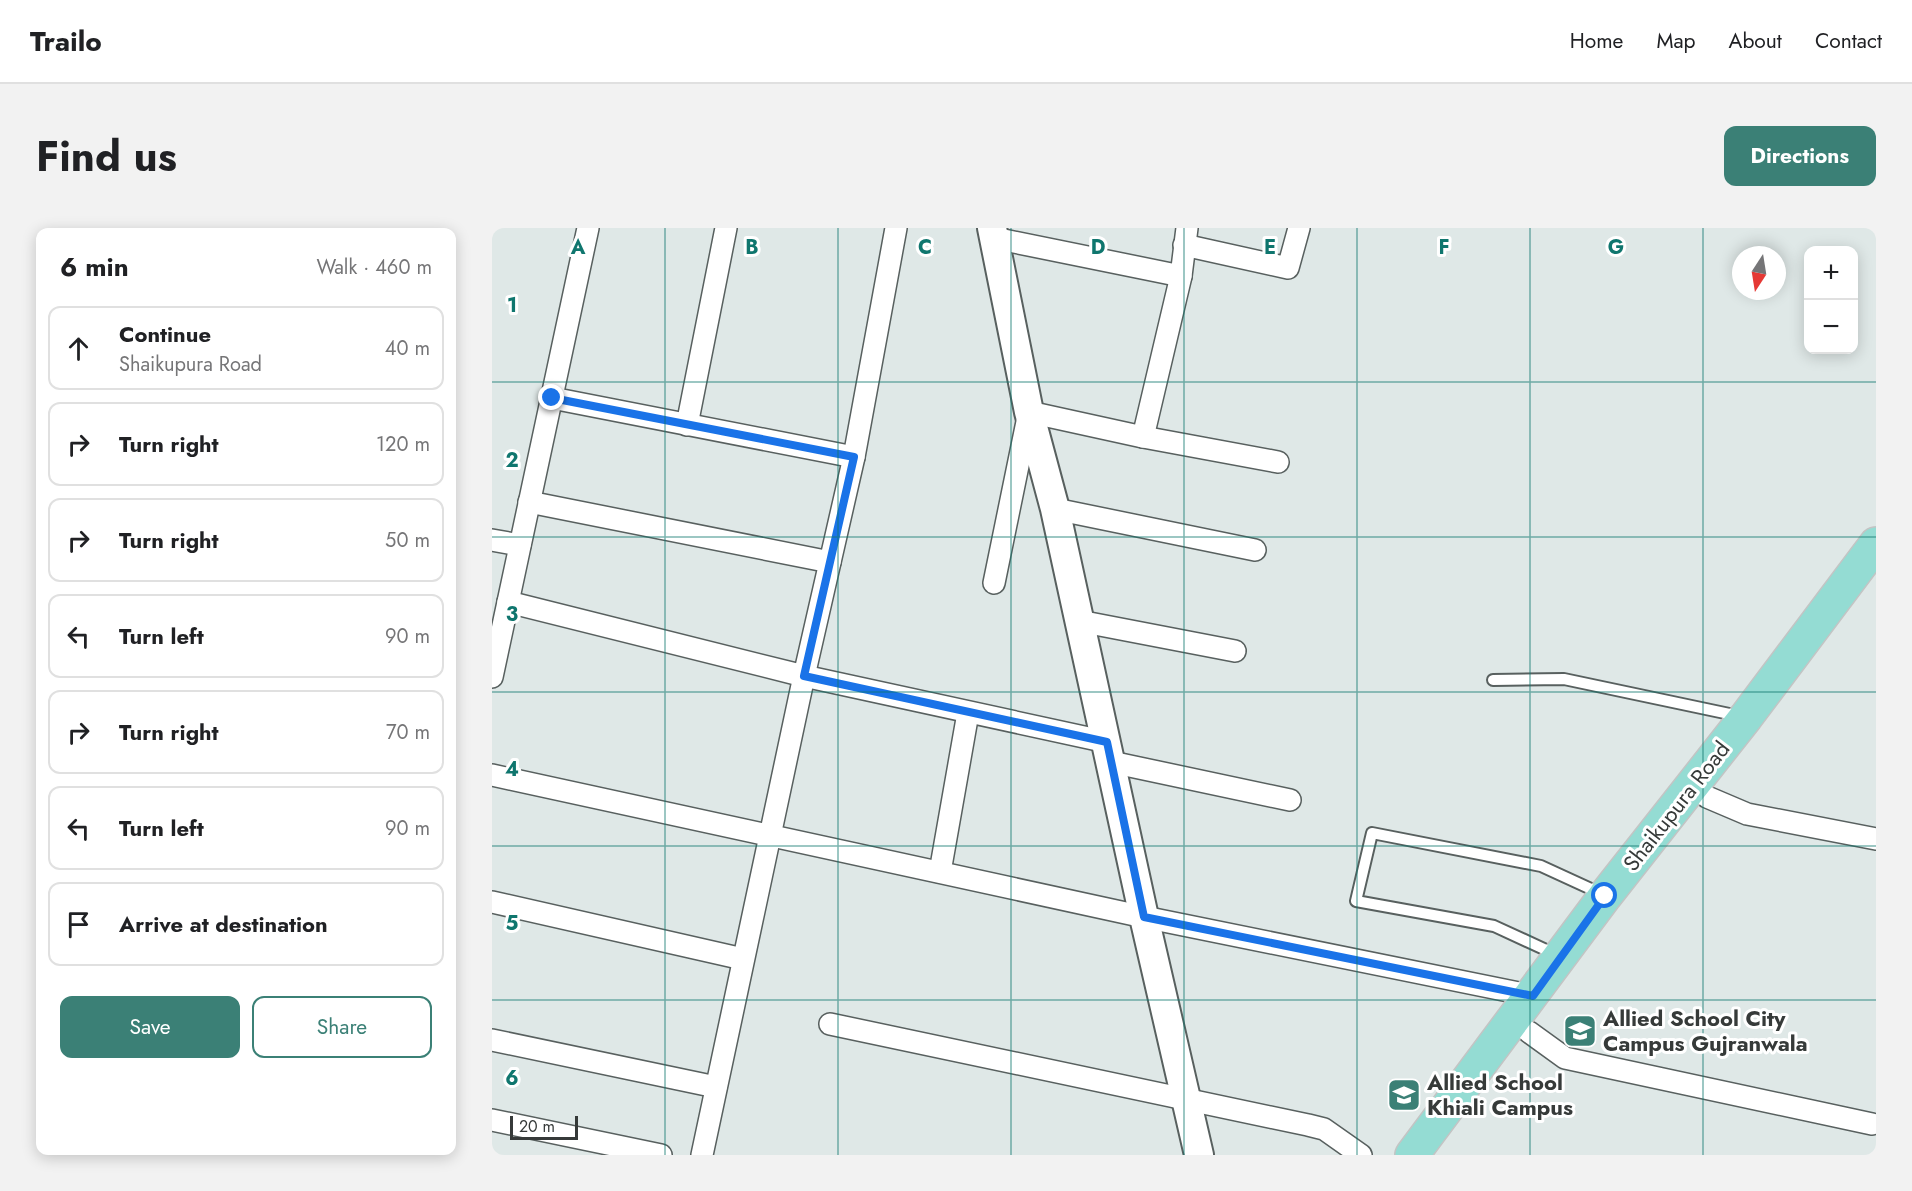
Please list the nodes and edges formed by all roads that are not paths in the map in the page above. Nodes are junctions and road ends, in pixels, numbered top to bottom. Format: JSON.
{"nodes":[{"id":1,"x":588,"y":228,"type":"edge"},
{"id":2,"x":726,"y":228,"type":"edge"},
{"id":3,"x":896,"y":228,"type":"edge"},
{"id":4,"x":1299,"y":228,"type":"edge"},
{"id":5,"x":993,"y":233,"type":"edge"},
{"id":6,"x":1185,"y":237,"type":"edge"},
{"id":7,"x":1181,"y":276,"type":"junction"},
{"id":8,"x":552,"y":398,"type":"junction"},
{"id":9,"x":1029,"y":412,"type":"junction"},
{"id":10,"x":687,"y":425,"type":"junction"},
{"id":11,"x":1143,"y":437,"type":"junction"},
{"id":12,"x":854,"y":457,"type":"junction"},
{"id":13,"x":1278,"y":462,"type":"dead end"},
{"id":14,"x":529,"y":502,"type":"junction"},
{"id":15,"x":1055,"y":509,"type":"junction"},
{"id":16,"x":492,"y":540,"type":"edge"},
{"id":17,"x":1876,"y":544,"type":"edge"},
{"id":18,"x":520,"y":545,"type":"junction"},
{"id":19,"x":1255,"y":550,"type":"dead end"},
{"id":20,"x":831,"y":562,"type":"junction"},
{"id":21,"x":1876,"y":575,"type":"edge"},
{"id":22,"x":994,"y":583,"type":"dead end"},
{"id":23,"x":508,"y":602,"type":"junction"},
{"id":24,"x":1079,"y":621,"type":"junction"},
{"id":25,"x":1235,"y":651,"type":"dead end"},
{"id":26,"x":804,"y":676,"type":"junction"},
{"id":27,"x":492,"y":677,"type":"edge"},
{"id":28,"x":1492,"y":680,"type":"dead end"},
{"id":29,"x":968,"y":712,"type":"junction"},
{"id":30,"x":1746,"y":717,"type":"junction"},
{"id":31,"x":1109,"y":752,"type":"junction"},
{"id":32,"x":492,"y":775,"type":"edge"},
{"id":33,"x":1707,"y":797,"type":"junction"},
{"id":34,"x":1290,"y":800,"type":"dead end"},
{"id":35,"x":771,"y":835,"type":"junction"},
{"id":36,"x":1876,"y":839,"type":"edge"},
{"id":37,"x":940,"y":872,"type":"junction"},
{"id":38,"x":1605,"y":896,"type":"junction"},
{"id":39,"x":492,"y":902,"type":"edge"},
{"id":40,"x":1144,"y":917,"type":"junction"},
{"id":41,"x":1560,"y":957,"type":"junction"},
{"id":42,"x":743,"y":959,"type":"junction"},
{"id":43,"x":1533,"y":996,"type":"junction"},
{"id":44,"x":830,"y":1024,"type":"dead end"},
{"id":45,"x":1529,"y":1032,"type":"junction"},
{"id":46,"x":492,"y":1040,"type":"edge"},
{"id":47,"x":716,"y":1087,"type":"junction"},
{"id":48,"x":1186,"y":1098,"type":"junction"},
{"id":49,"x":1875,"y":1119,"type":"edge"},
{"id":50,"x":492,"y":1120,"type":"edge"},
{"id":51,"x":661,"y":1155,"type":"edge"},
{"id":52,"x":702,"y":1155,"type":"edge"},
{"id":53,"x":1199,"y":1155,"type":"edge"},
{"id":54,"x":1361,"y":1155,"type":"edge"},
{"id":55,"x":1412,"y":1155,"type":"edge"},
{"id":56,"x":1435,"y":1155,"type":"edge"}],
"edges":[{"from":1,"to":8,"type":"street"},
{"from":2,"to":10,"type":"street"},
{"from":3,"to":12,"type":"street"},
{"from":4,"to":6,"type":"street"},
{"from":5,"to":7,"type":"street"},
{"from":5,"to":9,"type":"main road"},
{"from":6,"to":7,"type":"street"},
{"from":7,"to":11,"type":"street"},
{"from":8,"to":10,"type":"street"},
{"from":8,"to":14,"type":"street"},
{"from":9,"to":11,"type":"street"},
{"from":9,"to":15,"type":"main road"},
{"from":9,"to":22,"type":"street"},
{"from":10,"to":12,"type":"street"},
{"from":11,"to":13,"type":"street"},
{"from":12,"to":20,"type":"street"},
{"from":14,"to":18,"type":"street"},
{"from":14,"to":20,"type":"street"},
{"from":15,"to":19,"type":"street"},
{"from":15,"to":24,"type":"main road"},
{"from":16,"to":18,"type":"street"},
{"from":17,"to":30,"type":"main road","name":"Shaikupura Road"},
{"from":18,"to":23,"type":"street"},
{"from":20,"to":26,"type":"street"},
{"from":21,"to":33,"type":"main road","name":"Shaikupura Road"},
{"from":23,"to":26,"type":"street"},
{"from":23,"to":27,"type":"street"},
{"from":24,"to":25,"type":"street"},
{"from":24,"to":31,"type":"main road"},
{"from":26,"to":29,"type":"street"},
{"from":26,"to":35,"type":"street"},
{"from":28,"to":30,"type":"lane"},
{"from":29,"to":31,"type":"street"},
{"from":29,"to":37,"type":"street"},
{"from":30,"to":38,"type":"main road","name":"Shaikupura Road"},
{"from":31,"to":34,"type":"street"},
{"from":31,"to":40,"type":"main road"},
{"from":32,"to":35,"type":"street"},
{"from":33,"to":36,"type":"street"},
{"from":33,"to":45,"type":"main road","name":"Shaikupura Road"},
{"from":35,"to":37,"type":"street"},
{"from":35,"to":42,"type":"street"},
{"from":37,"to":40,"type":"street"},
{"from":38,"to":41,"type":"main road","name":"Shaikupura Road"},
{"from":38,"to":41,"type":"lane"},
{"from":39,"to":42,"type":"street"},
{"from":40,"to":43,"type":"street"},
{"from":40,"to":48,"type":"main road"},
{"from":41,"to":43,"type":"main road","name":"Shaikupura Road"},
{"from":42,"to":47,"type":"street"},
{"from":43,"to":55,"type":"main road","name":"Shaikupura Road"},
{"from":44,"to":48,"type":"street"},
{"from":45,"to":49,"type":"street"},
{"from":45,"to":56,"type":"main road","name":"Shaikupura Road"},
{"from":46,"to":47,"type":"street"},
{"from":47,"to":52,"type":"street"},
{"from":48,"to":53,"type":"main road"},
{"from":48,"to":54,"type":"street"},
{"from":50,"to":51,"type":"street"}]}
